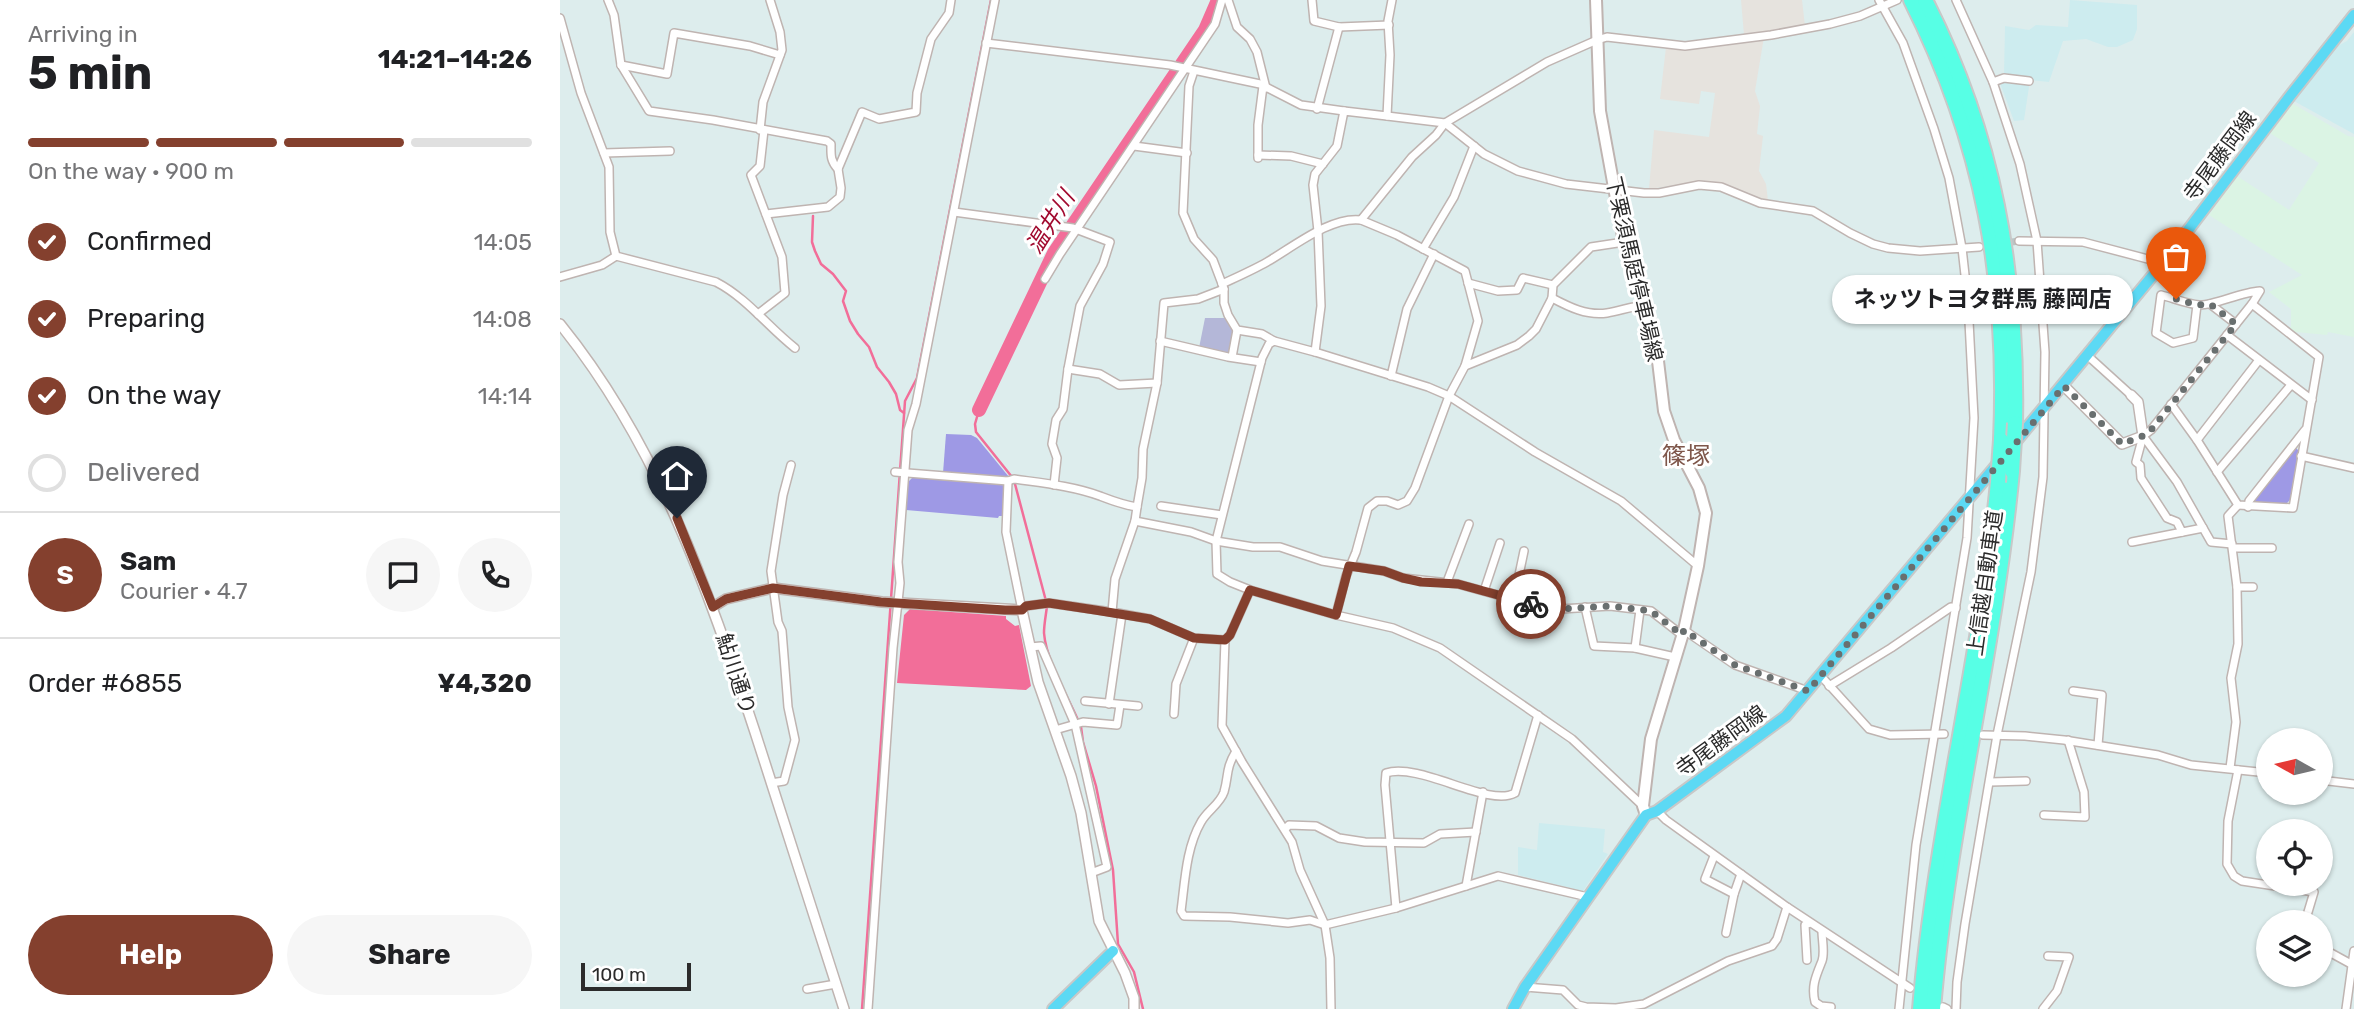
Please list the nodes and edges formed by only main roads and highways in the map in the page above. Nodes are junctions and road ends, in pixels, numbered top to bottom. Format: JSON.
{"nodes":[{"id":1,"x":1597,"y":0,"type":"edge"},
{"id":2,"x":1911,"y":0,"type":"edge"},
{"id":3,"x":1926,"y":0,"type":"edge"},
{"id":4,"x":2354,"y":15,"type":"edge"},
{"id":5,"x":1645,"y":811,"type":"junction"},
{"id":6,"x":1113,"y":951,"type":"road end"},
{"id":7,"x":1941,"y":1008,"type":"edge"},
{"id":8,"x":1053,"y":1009,"type":"edge"},
{"id":9,"x":1513,"y":1009,"type":"edge"},
{"id":10,"x":1920,"y":1009,"type":"edge"}],
"edges":[{"from":1,"to":5,"type":"main road","name":"下栗須馬庭停車場線"},
{"from":2,"to":10,"type":"highway","name":"上信越自動車道","bridge":true},
{"from":3,"to":7,"type":"highway","name":"上信越自動車道","bridge":true},
{"from":4,"to":5,"type":"main road","name":"寺尾藤岡線"},
{"from":5,"to":9,"type":"main road"},
{"from":6,"to":8,"type":"main road"}]}
